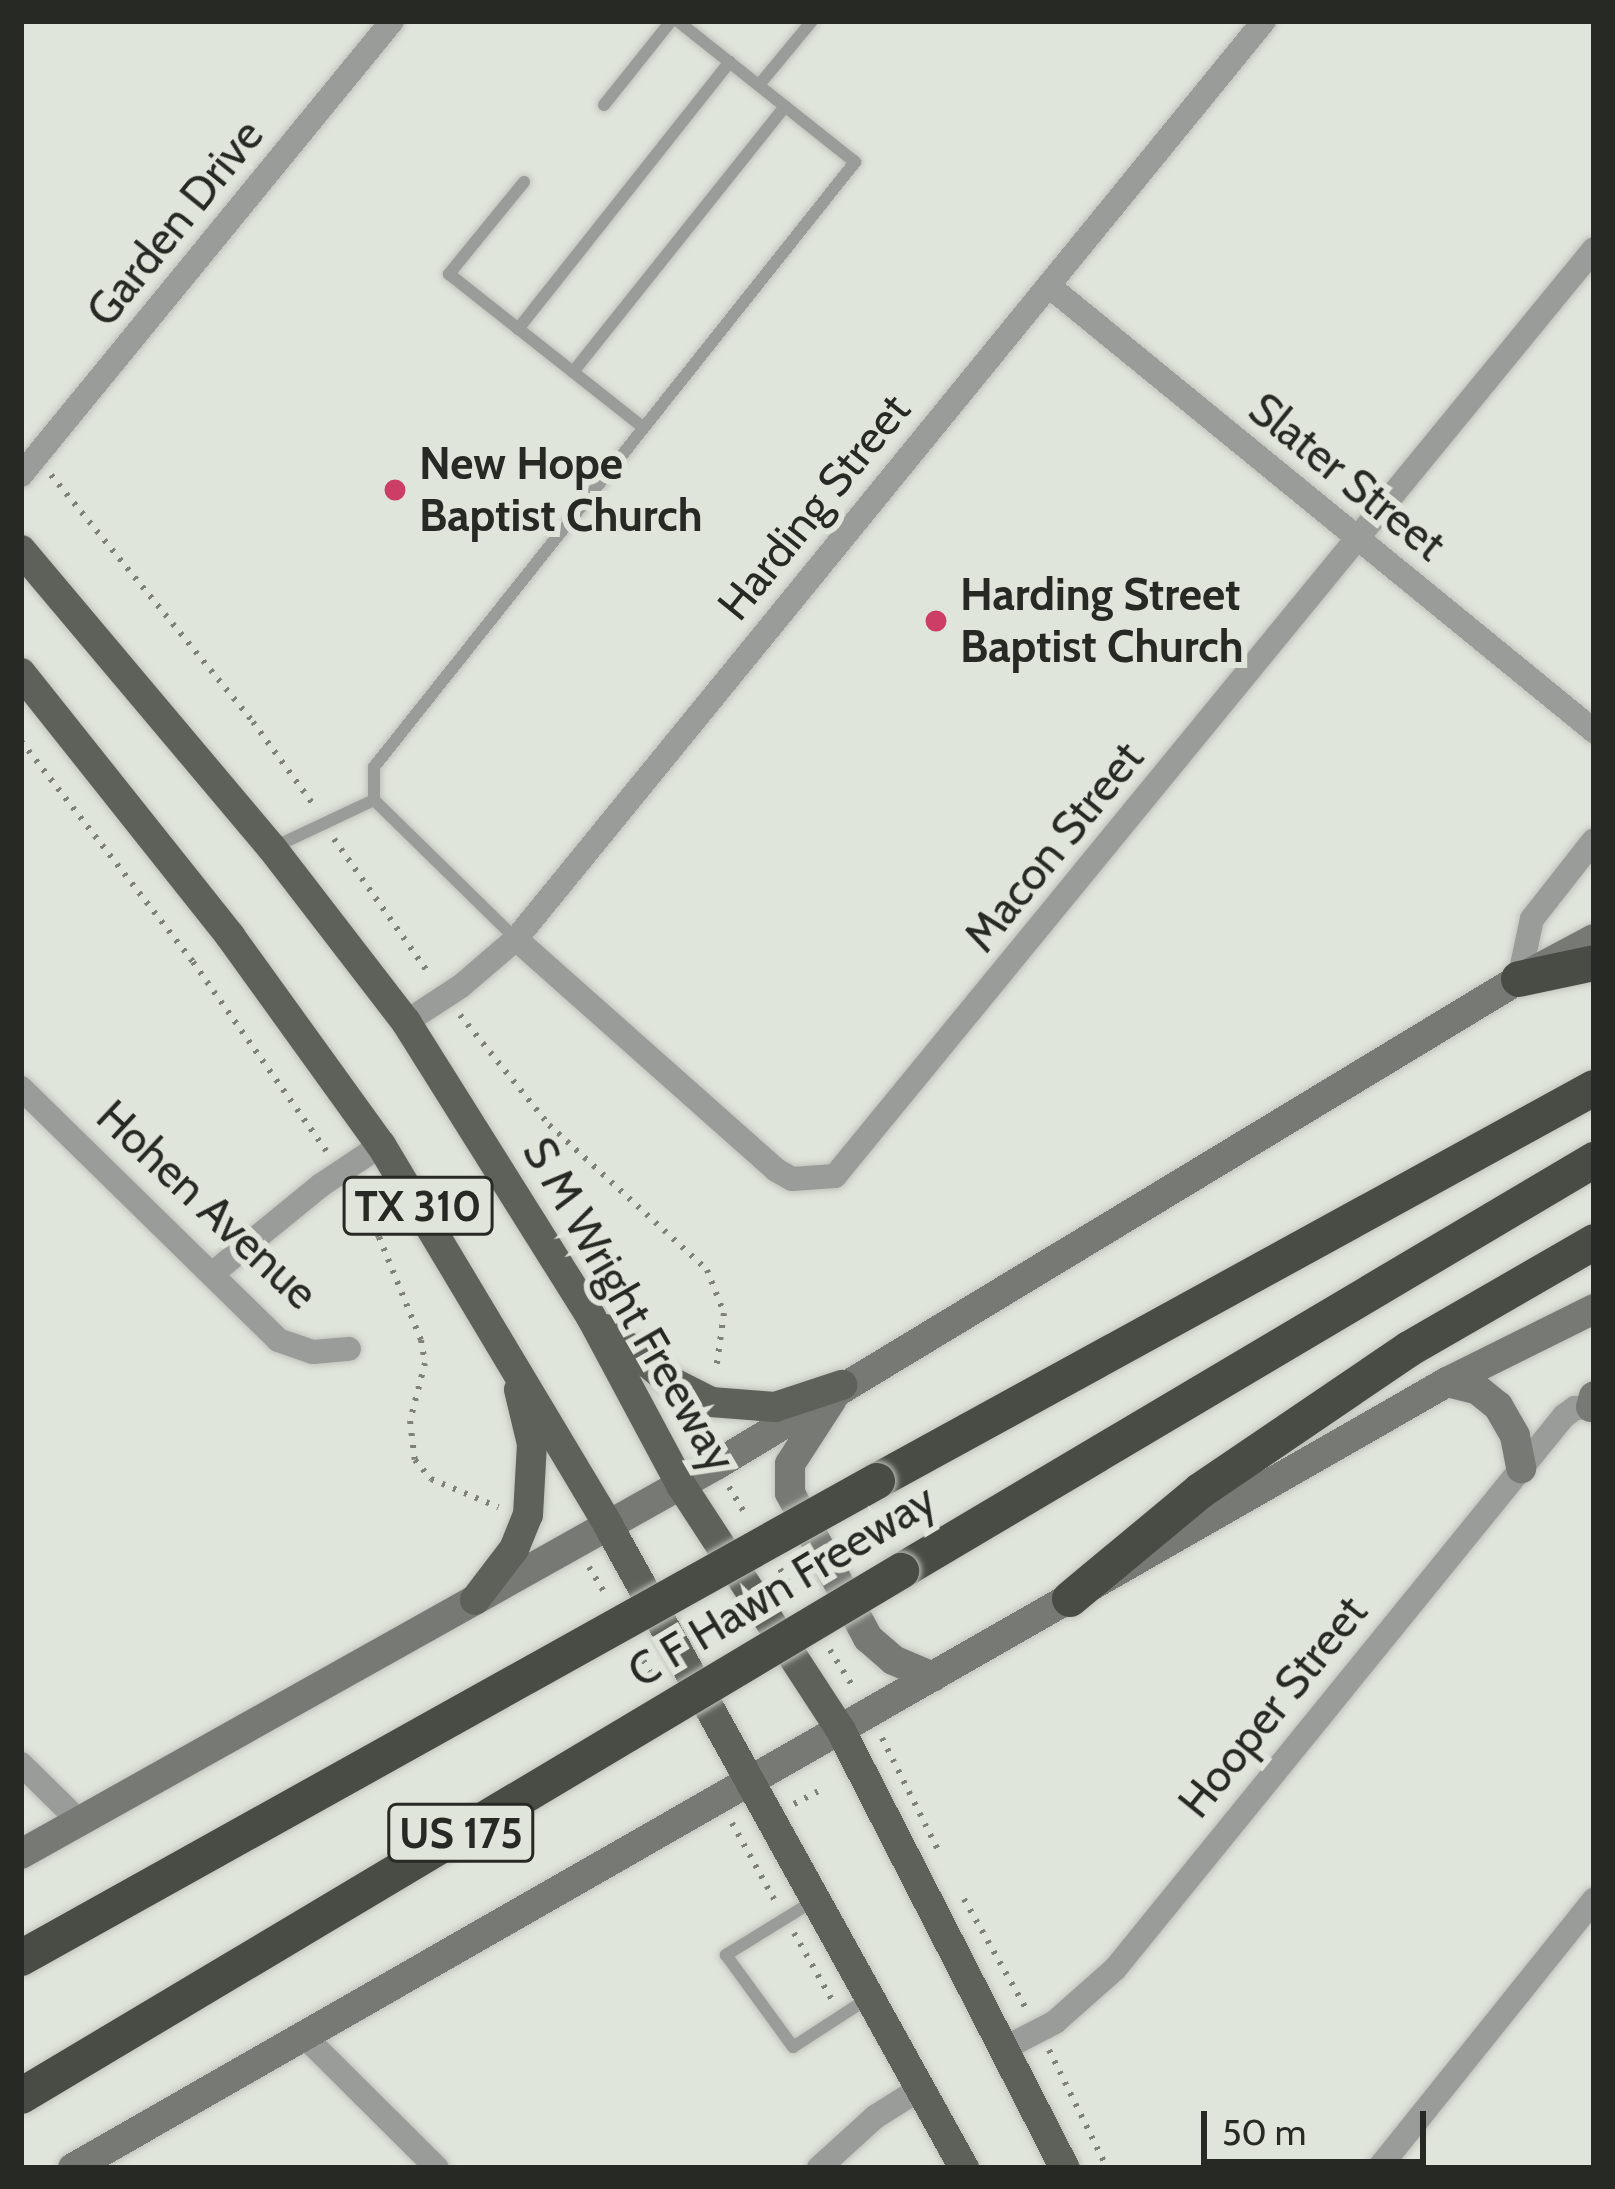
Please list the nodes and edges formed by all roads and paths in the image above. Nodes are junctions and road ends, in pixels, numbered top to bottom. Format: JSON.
{"nodes":[{"id":1,"x":392,"y":21,"type":"edge"},
{"id":2,"x":675,"y":21,"type":"edge"},
{"id":3,"x":812,"y":21,"type":"edge"},
{"id":4,"x":1264,"y":21,"type":"edge"},
{"id":5,"x":730,"y":62,"type":"junction"},
{"id":6,"x":759,"y":85,"type":"junction"},
{"id":7,"x":604,"y":104,"type":"dead end"},
{"id":8,"x":785,"y":106,"type":"junction"},
{"id":9,"x":524,"y":182,"type":"dead end"},
{"id":10,"x":1594,"y":249,"type":"edge"},
{"id":11,"x":1049,"y":286,"type":"junction"},
{"id":12,"x":518,"y":328,"type":"junction"},
{"id":13,"x":573,"y":372,"type":"junction"},
{"id":14,"x":643,"y":428,"type":"junction"},
{"id":15,"x":51,"y":475,"type":"dead end"},
{"id":16,"x":21,"y":476,"type":"edge"},
{"id":17,"x":1359,"y":541,"type":"junction"},
{"id":18,"x":21,"y":550,"type":"edge"},
{"id":19,"x":26,"y":689,"type":"edge"},
{"id":20,"x":1594,"y":730,"type":"edge"},
{"id":21,"x":21,"y":741,"type":"edge"},
{"id":22,"x":309,"y":798,"type":"dead end"},
{"id":23,"x":374,"y":800,"type":"junction"},
{"id":24,"x":1594,"y":840,"type":"edge"},
{"id":25,"x":336,"y":842,"type":"dead end"},
{"id":26,"x":272,"y":848,"type":"junction"},
{"id":27,"x":515,"y":939,"type":"junction"},
{"id":28,"x":1594,"y":939,"type":"edge"},
{"id":29,"x":1594,"y":963,"type":"edge"},
{"id":30,"x":429,"y":973,"type":"dead end"},
{"id":31,"x":1519,"y":979,"type":"junction"},
{"id":32,"x":464,"y":1021,"type":"dead end"},
{"id":33,"x":406,"y":1022,"type":"junction"},
{"id":34,"x":21,"y":1088,"type":"edge"},
{"id":35,"x":1594,"y":1088,"type":"edge"},
{"id":36,"x":381,"y":1145,"type":"junction"},
{"id":37,"x":323,"y":1148,"type":"dead end"},
{"id":38,"x":1594,"y":1160,"type":"edge"},
{"id":39,"x":358,"y":1201,"type":"dead end"},
{"id":40,"x":1594,"y":1242,"type":"edge"},
{"id":41,"x":212,"y":1274,"type":"junction"},
{"id":42,"x":1594,"y":1309,"type":"edge"},
{"id":43,"x":591,"y":1317,"type":"junction"},
{"id":44,"x":350,"y":1349,"type":"dead end"},
{"id":45,"x":512,"y":1361,"type":"junction"},
{"id":46,"x":715,"y":1375,"type":"dead end"},
{"id":47,"x":1447,"y":1382,"type":"junction"},
{"id":48,"x":842,"y":1385,"type":"junction"},
{"id":49,"x":1593,"y":1403,"type":"edge"},
{"id":50,"x":1520,"y":1468,"type":"junction"},
{"id":51,"x":725,"y":1481,"type":"dead end"},
{"id":52,"x":681,"y":1485,"type":"junction"},
{"id":53,"x":505,"y":1509,"type":"dead end"},
{"id":54,"x":750,"y":1521,"type":"dead end"},
{"id":55,"x":608,"y":1525,"type":"junction"},
{"id":56,"x":776,"y":1562,"type":"dead end"},
{"id":57,"x":589,"y":1565,"type":"dead end"},
{"id":58,"x":1070,"y":1599,"type":"junction"},
{"id":59,"x":475,"y":1600,"type":"junction"},
{"id":60,"x":800,"y":1602,"type":"dead end"},
{"id":61,"x":611,"y":1605,"type":"dead end"},
{"id":62,"x":826,"y":1643,"type":"dead end"},
{"id":63,"x":634,"y":1644,"type":"dead end"},
{"id":64,"x":934,"y":1677,"type":"junction"},
{"id":65,"x":850,"y":1683,"type":"dead end"},
{"id":66,"x":657,"y":1684,"type":"dead end"},
{"id":67,"x":840,"y":1729,"type":"junction"},
{"id":68,"x":889,"y":1750,"type":"dead end"},
{"id":69,"x":21,"y":1763,"type":"edge"},
{"id":70,"x":749,"y":1782,"type":"junction"},
{"id":71,"x":818,"y":1791,"type":"dead end"},
{"id":72,"x":786,"y":1809,"type":"dead end"},
{"id":73,"x":79,"y":1821,"type":"junction"},
{"id":74,"x":738,"y":1836,"type":"dead end"},
{"id":75,"x":21,"y":1854,"type":"edge"},
{"id":76,"x":940,"y":1854,"type":"dead end"},
{"id":77,"x":958,"y":1889,"type":"dead end"},
{"id":78,"x":815,"y":1900,"type":"junction"},
{"id":79,"x":1594,"y":1900,"type":"edge"},
{"id":80,"x":785,"y":1918,"type":"junction"},
{"id":81,"x":21,"y":1958,"type":"edge"},
{"id":82,"x":870,"y":1996,"type":"junction"},
{"id":83,"x":1021,"y":2001,"type":"dead end"},
{"id":84,"x":841,"y":2015,"type":"junction"},
{"id":85,"x":304,"y":2036,"type":"junction"},
{"id":86,"x":1007,"y":2048,"type":"junction"},
{"id":87,"x":1054,"y":2060,"type":"dead end"},
{"id":88,"x":921,"y":2088,"type":"junction"},
{"id":89,"x":21,"y":2096,"type":"edge"},
{"id":90,"x":73,"y":2168,"type":"edge"},
{"id":91,"x":437,"y":2168,"type":"edge"},
{"id":92,"x":819,"y":2168,"type":"edge"},
{"id":93,"x":964,"y":2168,"type":"edge"},
{"id":94,"x":1065,"y":2168,"type":"edge"},
{"id":95,"x":1107,"y":2168,"type":"edge"},
{"id":96,"x":1379,"y":2168,"type":"edge"}],
"edges":[{"from":1,"to":16,"type":"street","name":"Garden Drive"},
{"from":2,"to":5,"type":"lane"},
{"from":2,"to":7,"type":"lane"},
{"from":3,"to":6,"type":"lane"},
{"from":4,"to":11,"type":"street","name":"Harding Street"},
{"from":5,"to":6,"type":"lane"},
{"from":5,"to":12,"type":"lane"},
{"from":6,"to":8,"type":"lane"},
{"from":8,"to":13,"type":"lane"},
{"from":8,"to":14,"type":"lane"},
{"from":9,"to":12,"type":"lane"},
{"from":10,"to":17,"type":"street","name":"Macon Street"},
{"from":11,"to":17,"type":"street","name":"Slater Street"},
{"from":11,"to":27,"type":"street","name":"Harding Street"},
{"from":12,"to":13,"type":"lane"},
{"from":13,"to":14,"type":"lane"},
{"from":14,"to":23,"type":"lane"},
{"from":15,"to":22,"type":"path"},
{"from":17,"to":20,"type":"street","name":"Slater Street"},
{"from":17,"to":27,"type":"street","name":"Macon Street"},
{"from":18,"to":26,"type":"main road","name":"S M Wright Freeway","number":"TX 310"},
{"from":19,"to":36,"type":"main road","number":"TX 310"},
{"from":21,"to":37,"type":"path"},
{"from":23,"to":26,"type":"lane"},
{"from":23,"to":27,"type":"lane"},
{"from":24,"to":31,"type":"street"},
{"from":25,"to":30,"type":"path"},
{"from":26,"to":33,"type":"main road","name":"S M Wright Freeway","number":"TX 310"},
{"from":27,"to":33,"type":"street","name":"Harding Street"},
{"from":28,"to":31,"type":"main road"},
{"from":29,"to":31,"type":"highway"},
{"from":31,"to":48,"type":"main road"},
{"from":32,"to":46,"type":"path"},
{"from":33,"to":43,"type":"main road","name":"S M Wright Freeway","number":"TX 310"},
{"from":34,"to":41,"type":"street","name":"Hohen Avenue"},
{"from":35,"to":81,"type":"highway","name":"C F Hawn Freeway","number":"US 175","bridge":true},
{"from":36,"to":41,"type":"street"},
{"from":36,"to":45,"type":"main road","number":"TX 310"},
{"from":38,"to":89,"type":"highway","name":"C F Hawn Freeway","number":"US 175","bridge":true},
{"from":39,"to":53,"type":"path"},
{"from":40,"to":58,"type":"highway"},
{"from":41,"to":44,"type":"street","name":"Hohen Avenue"},
{"from":42,"to":47,"type":"main road"},
{"from":43,"to":48,"type":"main road"},
{"from":43,"to":52,"type":"main road","name":"S M Wright Freeway","number":"TX 310"},
{"from":45,"to":55,"type":"main road","number":"TX 310"},
{"from":45,"to":59,"type":"main road"},
{"from":47,"to":50,"type":"main road"},
{"from":47,"to":58,"type":"main road"},
{"from":48,"to":52,"type":"main road"},
{"from":48,"to":64,"type":"main road"},
{"from":49,"to":50,"type":"street","name":"Hooper Street"},
{"from":50,"to":86,"type":"street","name":"Hooper Street"},
{"from":51,"to":54,"type":"path"},
{"from":52,"to":55,"type":"main road"},
{"from":52,"to":67,"type":"main road","name":"S M Wright Freeway","number":"TX 310"},
{"from":55,"to":59,"type":"main road"},
{"from":55,"to":70,"type":"main road","number":"TX 310"},
{"from":56,"to":60,"type":"path"},
{"from":57,"to":61,"type":"path"},
{"from":58,"to":64,"type":"main road"},
{"from":59,"to":73,"type":"main road"},
{"from":62,"to":65,"type":"path"},
{"from":63,"to":66,"type":"path"},
{"from":64,"to":67,"type":"main road"},
{"from":67,"to":70,"type":"main road"},
{"from":67,"to":86,"type":"main road","name":"S M Wright Freeway","number":"TX 310"},
{"from":68,"to":76,"type":"path"},
{"from":69,"to":73,"type":"street"},
{"from":70,"to":78,"type":"main road","number":"TX 310"},
{"from":70,"to":85,"type":"main road"},
{"from":71,"to":72,"type":"path"},
{"from":73,"to":75,"type":"main road"},
{"from":74,"to":80,"type":"path"},
{"from":77,"to":83,"type":"path"},
{"from":78,"to":80,"type":"lane"},
{"from":78,"to":82,"type":"main road","number":"TX 310"},
{"from":79,"to":96,"type":"street"},
{"from":80,"to":84,"type":"path"},
{"from":80,"to":84,"type":"lane"},
{"from":82,"to":84,"type":"lane"},
{"from":82,"to":88,"type":"main road","number":"TX 310"},
{"from":85,"to":90,"type":"main road"},
{"from":85,"to":91,"type":"street"},
{"from":86,"to":94,"type":"main road","name":"S M Wright Freeway","number":"TX 310"},
{"from":87,"to":95,"type":"path"},
{"from":88,"to":92,"type":"street"},
{"from":88,"to":93,"type":"main road","number":"TX 310"}]}
